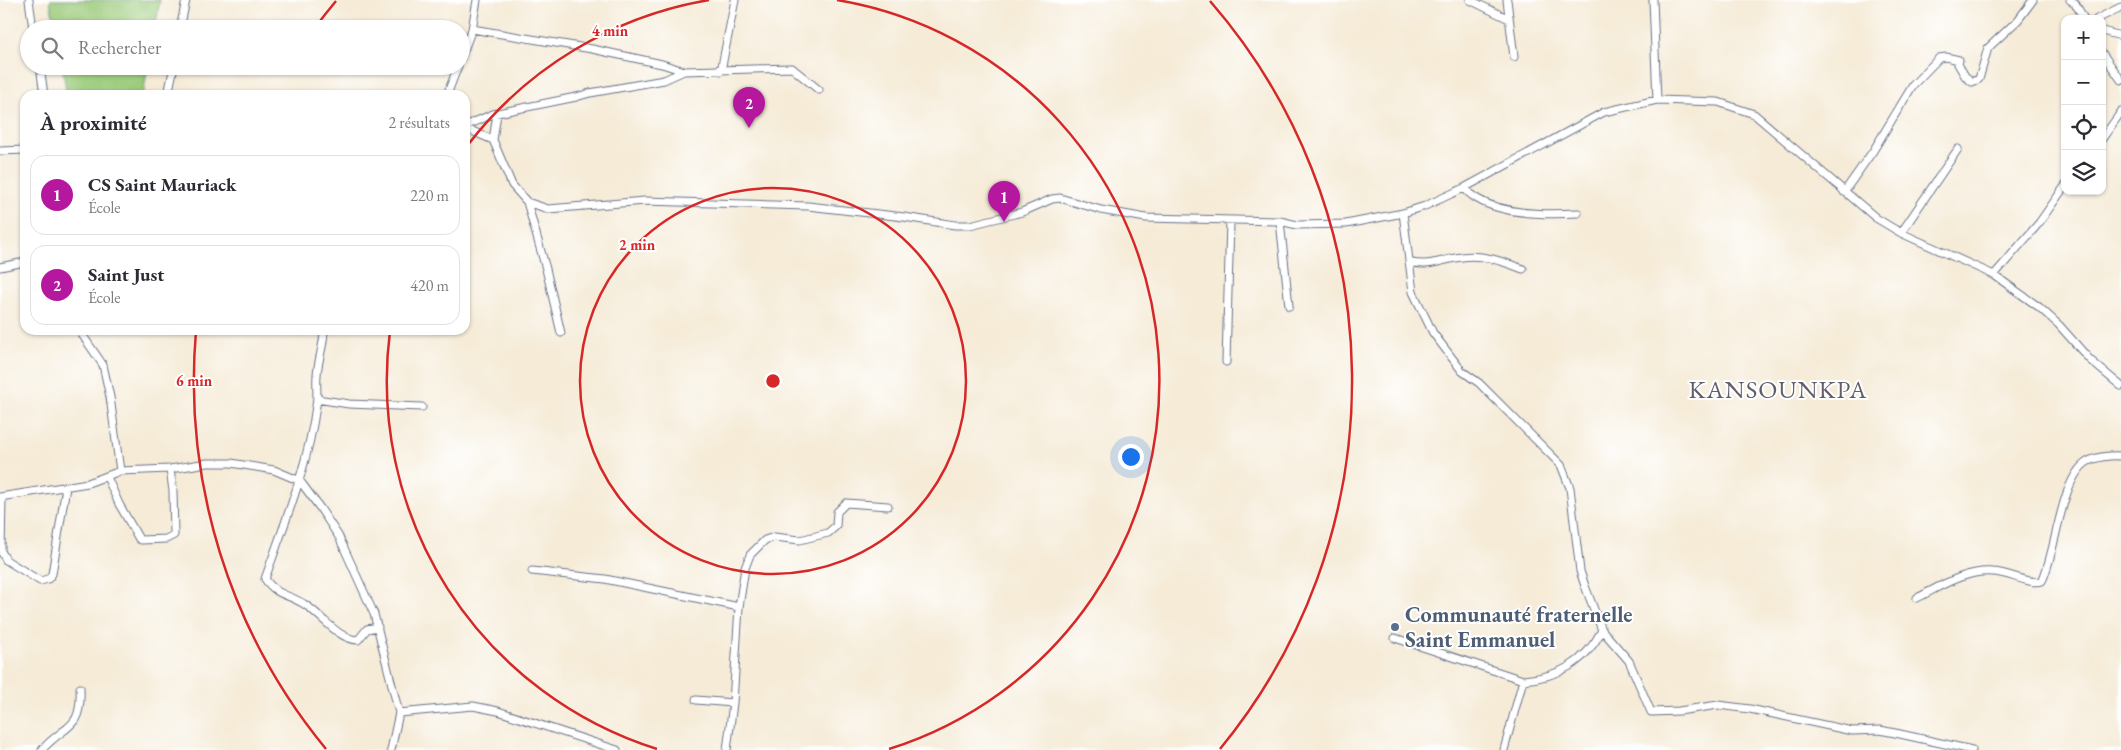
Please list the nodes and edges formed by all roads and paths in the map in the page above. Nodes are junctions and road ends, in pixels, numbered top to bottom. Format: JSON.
{"nodes":[{"id":1,"x":29,"y":0,"type":"edge"},
{"id":2,"x":186,"y":0,"type":"edge"},
{"id":3,"x":477,"y":0,"type":"edge"},
{"id":4,"x":735,"y":0,"type":"edge"},
{"id":5,"x":1470,"y":0,"type":"edge"},
{"id":6,"x":1506,"y":0,"type":"edge"},
{"id":7,"x":1653,"y":0,"type":"edge"},
{"id":8,"x":2033,"y":0,"type":"edge"},
{"id":9,"x":2074,"y":1,"type":"edge"},
{"id":10,"x":2121,"y":7,"type":"edge"},
{"id":11,"x":2082,"y":15,"type":"edge"},
{"id":12,"x":2105,"y":15,"type":"edge"},
{"id":13,"x":1509,"y":19,"type":"junction"},
{"id":14,"x":32,"y":20,"type":"edge"},
{"id":15,"x":182,"y":20,"type":"edge"},
{"id":16,"x":472,"y":28,"type":"junction"},
{"id":17,"x":2106,"y":32,"type":"edge"},
{"id":18,"x":470,"y":33,"type":"edge"},
{"id":19,"x":2121,"y":36,"type":"edge"},
{"id":20,"x":1514,"y":57,"type":"dead end"},
{"id":21,"x":2106,"y":59,"type":"edge"},
{"id":22,"x":684,"y":71,"type":"junction"},
{"id":23,"x":721,"y":71,"type":"junction"},
{"id":24,"x":41,"y":75,"type":"edge"},
{"id":25,"x":172,"y":75,"type":"edge"},
{"id":26,"x":455,"y":75,"type":"edge"},
{"id":27,"x":2121,"y":80,"type":"edge"},
{"id":28,"x":43,"y":90,"type":"edge"},
{"id":29,"x":169,"y":90,"type":"edge"},
{"id":30,"x":449,"y":90,"type":"edge"},
{"id":31,"x":818,"y":90,"type":"dead end"},
{"id":32,"x":1657,"y":100,"type":"junction"},
{"id":33,"x":2121,"y":112,"type":"edge"},
{"id":34,"x":497,"y":114,"type":"junction"},
{"id":35,"x":470,"y":125,"type":"edge"},
{"id":36,"x":470,"y":129,"type":"edge"},
{"id":37,"x":2106,"y":133,"type":"edge"},
{"id":38,"x":493,"y":140,"type":"junction"},
{"id":39,"x":1958,"y":149,"type":"dead end"},
{"id":40,"x":20,"y":150,"type":"edge"},
{"id":41,"x":0,"y":151,"type":"edge"},
{"id":42,"x":1464,"y":188,"type":"junction"},
{"id":43,"x":1844,"y":192,"type":"junction"},
{"id":44,"x":2061,"y":192,"type":"edge"},
{"id":45,"x":527,"y":202,"type":"junction"},
{"id":46,"x":1578,"y":213,"type":"dead end"},
{"id":47,"x":1403,"y":214,"type":"junction"},
{"id":48,"x":1230,"y":221,"type":"junction"},
{"id":49,"x":1280,"y":221,"type":"junction"},
{"id":50,"x":1901,"y":233,"type":"junction"},
{"id":51,"x":1409,"y":262,"type":"junction"},
{"id":52,"x":20,"y":263,"type":"edge"},
{"id":53,"x":0,"y":267,"type":"edge"},
{"id":54,"x":1523,"y":269,"type":"dead end"},
{"id":55,"x":1994,"y":275,"type":"junction"},
{"id":56,"x":1289,"y":306,"type":"dead end"},
{"id":57,"x":561,"y":333,"type":"dead end"},
{"id":58,"x":82,"y":335,"type":"edge"},
{"id":59,"x":324,"y":335,"type":"edge"},
{"id":60,"x":1226,"y":362,"type":"dead end"},
{"id":61,"x":2121,"y":386,"type":"edge"},
{"id":62,"x":317,"y":399,"type":"junction"},
{"id":63,"x":422,"y":407,"type":"dead end"},
{"id":64,"x":2121,"y":456,"type":"edge"},
{"id":65,"x":170,"y":469,"type":"junction"},
{"id":66,"x":120,"y":471,"type":"junction"},
{"id":67,"x":107,"y":476,"type":"junction"},
{"id":68,"x":300,"y":481,"type":"junction"},
{"id":69,"x":66,"y":487,"type":"junction"},
{"id":70,"x":1,"y":497,"type":"edge"},
{"id":71,"x":888,"y":506,"type":"dead end"},
{"id":72,"x":532,"y":571,"type":"dead end"},
{"id":73,"x":1917,"y":598,"type":"dead end"},
{"id":74,"x":739,"y":607,"type":"junction"},
{"id":75,"x":378,"y":627,"type":"junction"},
{"id":76,"x":1602,"y":630,"type":"junction"},
{"id":77,"x":1395,"y":638,"type":"dead end"},
{"id":78,"x":1522,"y":680,"type":"junction"},
{"id":79,"x":80,"y":688,"type":"dead end"},
{"id":80,"x":696,"y":700,"type":"dead end"},
{"id":81,"x":733,"y":703,"type":"junction"},
{"id":82,"x":399,"y":714,"type":"junction"},
{"id":83,"x":42,"y":750,"type":"edge"},
{"id":84,"x":391,"y":750,"type":"edge"},
{"id":85,"x":617,"y":750,"type":"edge"},
{"id":86,"x":727,"y":750,"type":"edge"},
{"id":87,"x":1504,"y":750,"type":"edge"},
{"id":88,"x":1972,"y":750,"type":"edge"}],
"edges":[{"from":1,"to":14,"type":"street"},
{"from":2,"to":15,"type":"street"},
{"from":3,"to":16,"type":"street"},
{"from":4,"to":23,"type":"street"},
{"from":5,"to":13,"type":"street"},
{"from":6,"to":13,"type":"street"},
{"from":7,"to":32,"type":"street"},
{"from":8,"to":43,"type":"street"},
{"from":9,"to":11,"type":"street"},
{"from":10,"to":12,"type":"street"},
{"from":13,"to":20,"type":"street"},
{"from":16,"to":18,"type":"street"},
{"from":16,"to":22,"type":"street"},
{"from":17,"to":19,"type":"street"},
{"from":21,"to":27,"type":"street"},
{"from":22,"to":23,"type":"street"},
{"from":22,"to":34,"type":"street"},
{"from":23,"to":31,"type":"street"},
{"from":24,"to":28,"type":"street"},
{"from":25,"to":29,"type":"street"},
{"from":26,"to":30,"type":"street"},
{"from":32,"to":42,"type":"street"},
{"from":32,"to":43,"type":"street"},
{"from":33,"to":37,"type":"street"},
{"from":34,"to":35,"type":"street"},
{"from":34,"to":38,"type":"street"},
{"from":36,"to":38,"type":"street"},
{"from":38,"to":45,"type":"street"},
{"from":39,"to":50,"type":"street"},
{"from":40,"to":41,"type":"street"},
{"from":42,"to":46,"type":"street"},
{"from":42,"to":47,"type":"street"},
{"from":43,"to":50,"type":"street"},
{"from":44,"to":55,"type":"street"},
{"from":45,"to":48,"type":"street"},
{"from":45,"to":57,"type":"street"},
{"from":47,"to":49,"type":"street"},
{"from":47,"to":51,"type":"street"},
{"from":48,"to":49,"type":"street"},
{"from":48,"to":60,"type":"street"},
{"from":49,"to":56,"type":"street"},
{"from":50,"to":55,"type":"street"},
{"from":51,"to":54,"type":"street"},
{"from":51,"to":76,"type":"street"},
{"from":52,"to":53,"type":"street"},
{"from":55,"to":61,"type":"street"},
{"from":58,"to":66,"type":"street"},
{"from":59,"to":62,"type":"street"},
{"from":62,"to":63,"type":"street"},
{"from":62,"to":68,"type":"street"},
{"from":64,"to":73,"type":"street"},
{"from":65,"to":66,"type":"street"},
{"from":65,"to":67,"type":"street"},
{"from":65,"to":68,"type":"street"},
{"from":66,"to":67,"type":"street"},
{"from":67,"to":69,"type":"street"},
{"from":68,"to":75,"type":"street"},
{"from":68,"to":75,"type":"street"},
{"from":69,"to":70,"type":"street"},
{"from":69,"to":70,"type":"street"},
{"from":71,"to":74,"type":"street"},
{"from":72,"to":74,"type":"street"},
{"from":74,"to":81,"type":"street"},
{"from":75,"to":82,"type":"street"},
{"from":76,"to":78,"type":"street"},
{"from":76,"to":88,"type":"street"},
{"from":77,"to":78,"type":"street"},
{"from":78,"to":87,"type":"street"},
{"from":79,"to":83,"type":"street"},
{"from":80,"to":81,"type":"street"},
{"from":81,"to":86,"type":"street"},
{"from":82,"to":84,"type":"street"},
{"from":82,"to":85,"type":"street"}]}
